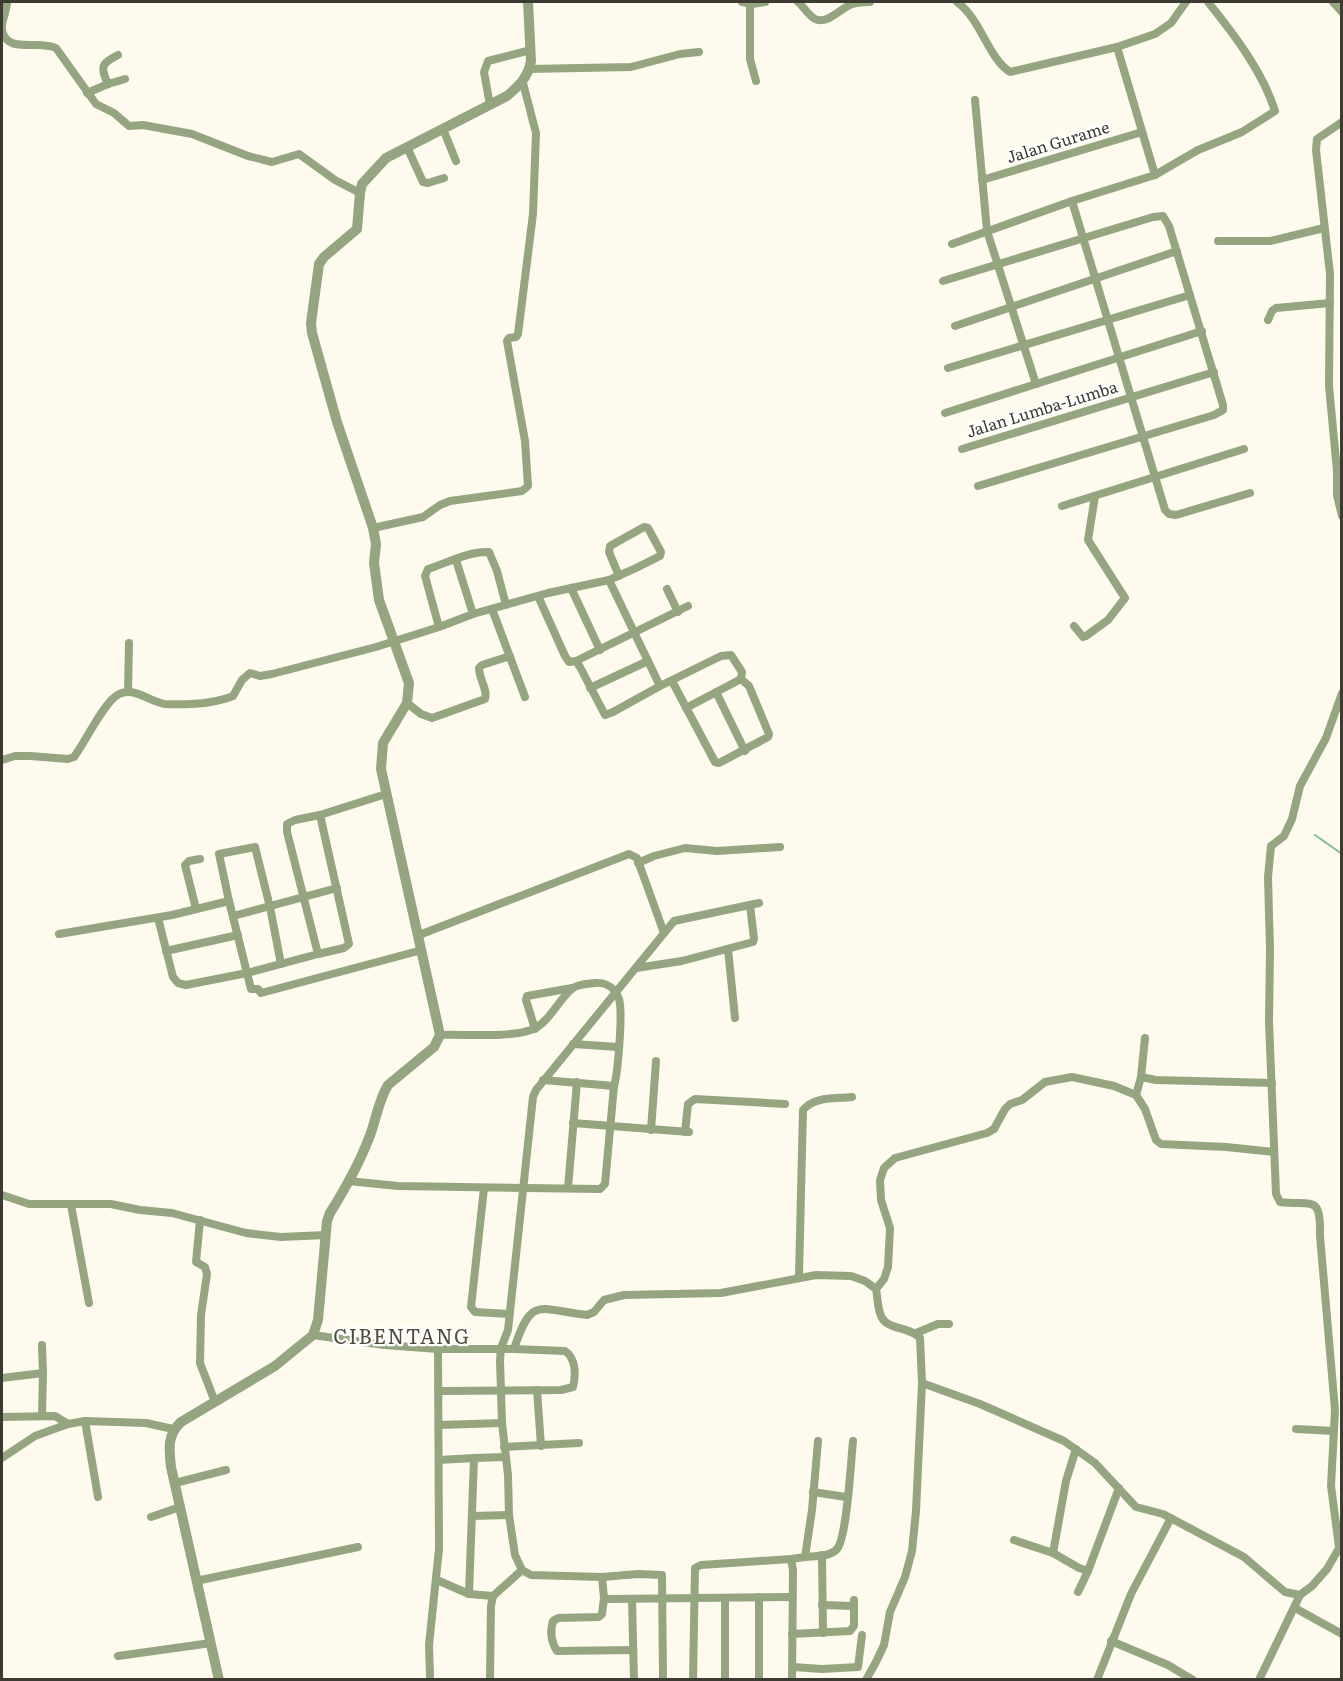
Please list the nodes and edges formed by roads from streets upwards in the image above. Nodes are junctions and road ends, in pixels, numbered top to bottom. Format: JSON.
{"nodes":[{"id":1,"x":7,"y":2,"type":"edge"},
{"id":2,"x":528,"y":2,"type":"edge"},
{"id":3,"x":765,"y":2,"type":"edge"},
{"id":4,"x":798,"y":2,"type":"edge"},
{"id":5,"x":870,"y":2,"type":"edge"},
{"id":6,"x":957,"y":2,"type":"edge"},
{"id":7,"x":1186,"y":2,"type":"edge"},
{"id":8,"x":1208,"y":2,"type":"edge"},
{"id":9,"x":1333,"y":2,"type":"edge"},
{"id":10,"x":746,"y":3,"type":"edge"},
{"id":11,"x":1341,"y":12,"type":"edge"},
{"id":12,"x":1117,"y":48,"type":"junction"},
{"id":13,"x":531,"y":50,"type":"junction"},
{"id":14,"x":699,"y":52,"type":"dead end"},
{"id":15,"x":118,"y":55,"type":"dead end"},
{"id":16,"x":530,"y":69,"type":"junction"},
{"id":17,"x":124,"y":79,"type":"dead end"},
{"id":18,"x":756,"y":81,"type":"dead end"},
{"id":19,"x":523,"y":83,"type":"junction"},
{"id":20,"x":108,"y":84,"type":"junction"},
{"id":21,"x":87,"y":93,"type":"junction"},
{"id":22,"x":975,"y":100,"type":"dead end"},
{"id":23,"x":490,"y":105,"type":"junction"},
{"id":24,"x":1341,"y":122,"type":"edge"},
{"id":25,"x":443,"y":129,"type":"junction"},
{"id":26,"x":1142,"y":132,"type":"junction"},
{"id":27,"x":407,"y":147,"type":"junction"},
{"id":28,"x":456,"y":160,"type":"dead end"},
{"id":29,"x":1155,"y":176,"type":"junction"},
{"id":30,"x":444,"y":178,"type":"dead end"},
{"id":31,"x":982,"y":180,"type":"junction"},
{"id":32,"x":360,"y":193,"type":"junction"},
{"id":33,"x":1072,"y":201,"type":"junction"},
{"id":34,"x":1324,"y":228,"type":"junction"},
{"id":35,"x":987,"y":231,"type":"junction"},
{"id":36,"x":1083,"y":239,"type":"junction"},
{"id":37,"x":1218,"y":241,"type":"dead end"},
{"id":38,"x":952,"y":244,"type":"dead end"},
{"id":39,"x":1177,"y":251,"type":"junction"},
{"id":40,"x":998,"y":264,"type":"junction"},
{"id":41,"x":1095,"y":279,"type":"junction"},
{"id":42,"x":943,"y":281,"type":"dead end"},
{"id":43,"x":1190,"y":295,"type":"junction"},
{"id":44,"x":1330,"y":303,"type":"junction"},
{"id":45,"x":1012,"y":307,"type":"junction"},
{"id":46,"x":1108,"y":320,"type":"junction"},
{"id":47,"x":1268,"y":320,"type":"dead end"},
{"id":48,"x":956,"y":326,"type":"dead end"},
{"id":49,"x":1202,"y":331,"type":"junction"},
{"id":50,"x":1023,"y":346,"type":"junction"},
{"id":51,"x":1119,"y":357,"type":"junction"},
{"id":52,"x":948,"y":368,"type":"dead end"},
{"id":53,"x":1214,"y":372,"type":"junction"},
{"id":54,"x":1036,"y":384,"type":"junction"},
{"id":55,"x":1131,"y":397,"type":"junction"},
{"id":56,"x":945,"y":413,"type":"dead end"},
{"id":57,"x":1143,"y":436,"type":"junction"},
{"id":58,"x":962,"y":449,"type":"dead end"},
{"id":59,"x":1244,"y":449,"type":"dead end"},
{"id":60,"x":1155,"y":476,"type":"junction"},
{"id":61,"x":978,"y":486,"type":"dead end"},
{"id":62,"x":1250,"y":493,"type":"dead end"},
{"id":63,"x":1095,"y":496,"type":"junction"},
{"id":64,"x":1062,"y":506,"type":"dead end"},
{"id":65,"x":1341,"y":516,"type":"edge"},
{"id":66,"x":373,"y":528,"type":"junction"},
{"id":67,"x":456,"y":560,"type":"junction"},
{"id":68,"x":619,"y":576,"type":"junction"},
{"id":69,"x":609,"y":580,"type":"junction"},
{"id":70,"x":571,"y":588,"type":"junction"},
{"id":71,"x":667,"y":589,"type":"dead end"},
{"id":72,"x":538,"y":596,"type":"junction"},
{"id":73,"x":506,"y":605,"type":"junction"},
{"id":74,"x":688,"y":606,"type":"dead end"},
{"id":75,"x":492,"y":609,"type":"junction"},
{"id":76,"x":678,"y":612,"type":"junction"},
{"id":77,"x":473,"y":614,"type":"junction"},
{"id":78,"x":1074,"y":626,"type":"dead end"},
{"id":79,"x":439,"y":627,"type":"junction"},
{"id":80,"x":634,"y":633,"type":"junction"},
{"id":81,"x":393,"y":642,"type":"junction"},
{"id":82,"x":129,"y":644,"type":"dead end"},
{"id":83,"x":600,"y":650,"type":"junction"},
{"id":84,"x":510,"y":656,"type":"junction"},
{"id":85,"x":648,"y":660,"type":"junction"},
{"id":86,"x":576,"y":662,"type":"junction"},
{"id":87,"x":741,"y":679,"type":"junction"},
{"id":88,"x":672,"y":681,"type":"junction"},
{"id":89,"x":660,"y":686,"type":"junction"},
{"id":90,"x":590,"y":688,"type":"junction"},
{"id":91,"x":128,"y":692,"type":"junction"},
{"id":92,"x":716,"y":692,"type":"junction"},
{"id":93,"x":1341,"y":693,"type":"edge"},
{"id":94,"x":525,"y":697,"type":"dead end"},
{"id":95,"x":407,"y":703,"type":"junction"},
{"id":96,"x":686,"y":708,"type":"junction"},
{"id":97,"x":745,"y":751,"type":"junction"},
{"id":98,"x":2,"y":760,"type":"edge"},
{"id":99,"x":386,"y":794,"type":"junction"},
{"id":100,"x":320,"y":815,"type":"junction"},
{"id":101,"x":780,"y":847,"type":"dead end"},
{"id":102,"x":200,"y":860,"type":"dead end"},
{"id":103,"x":638,"y":863,"type":"junction"},
{"id":104,"x":337,"y":888,"type":"junction"},
{"id":105,"x":303,"y":896,"type":"junction"},
{"id":106,"x":229,"y":901,"type":"junction"},
{"id":107,"x":759,"y":903,"type":"dead end"},
{"id":108,"x":750,"y":905,"type":"junction"},
{"id":109,"x":270,"y":907,"type":"junction"},
{"id":110,"x":196,"y":909,"type":"junction"},
{"id":111,"x":233,"y":916,"type":"junction"},
{"id":112,"x":158,"y":918,"type":"junction"},
{"id":113,"x":664,"y":933,"type":"junction"},
{"id":114,"x":59,"y":934,"type":"dead end"},
{"id":115,"x":238,"y":935,"type":"junction"},
{"id":116,"x":419,"y":935,"type":"junction"},
{"id":117,"x":728,"y":949,"type":"junction"},
{"id":118,"x":422,"y":950,"type":"junction"},
{"id":119,"x":166,"y":951,"type":"junction"},
{"id":120,"x":318,"y":954,"type":"junction"},
{"id":121,"x":281,"y":964,"type":"junction"},
{"id":122,"x":636,"y":968,"type":"junction"},
{"id":123,"x":247,"y":973,"type":"junction"},
{"id":124,"x":572,"y":988,"type":"junction"},
{"id":125,"x":615,"y":993,"type":"junction"},
{"id":126,"x":735,"y":1018,"type":"dead end"},
{"id":127,"x":535,"y":1029,"type":"junction"},
{"id":128,"x":440,"y":1035,"type":"junction"},
{"id":129,"x":1145,"y":1038,"type":"dead end"},
{"id":130,"x":573,"y":1044,"type":"junction"},
{"id":131,"x":618,"y":1047,"type":"junction"},
{"id":132,"x":656,"y":1061,"type":"dead end"},
{"id":133,"x":1140,"y":1077,"type":"junction"},
{"id":134,"x":543,"y":1080,"type":"junction"},
{"id":135,"x":577,"y":1082,"type":"junction"},
{"id":136,"x":1272,"y":1083,"type":"junction"},
{"id":137,"x":615,"y":1086,"type":"junction"},
{"id":138,"x":1136,"y":1095,"type":"junction"},
{"id":139,"x":852,"y":1097,"type":"dead end"},
{"id":140,"x":785,"y":1104,"type":"dead end"},
{"id":141,"x":573,"y":1123,"type":"junction"},
{"id":142,"x":611,"y":1125,"type":"junction"},
{"id":143,"x":651,"y":1130,"type":"junction"},
{"id":144,"x":1274,"y":1152,"type":"junction"},
{"id":145,"x":348,"y":1181,"type":"junction"},
{"id":146,"x":484,"y":1188,"type":"junction"},
{"id":147,"x":522,"y":1188,"type":"junction"},
{"id":148,"x":568,"y":1188,"type":"junction"},
{"id":149,"x":2,"y":1195,"type":"edge"},
{"id":150,"x":71,"y":1205,"type":"junction"},
{"id":151,"x":200,"y":1220,"type":"junction"},
{"id":152,"x":326,"y":1235,"type":"junction"},
{"id":153,"x":799,"y":1276,"type":"junction"},
{"id":154,"x":876,"y":1289,"type":"junction"},
{"id":155,"x":89,"y":1303,"type":"dead end"},
{"id":156,"x":509,"y":1314,"type":"junction"},
{"id":157,"x":949,"y":1324,"type":"dead end"},
{"id":158,"x":916,"y":1333,"type":"junction"},
{"id":159,"x":313,"y":1335,"type":"junction"},
{"id":160,"x":42,"y":1345,"type":"dead end"},
{"id":161,"x":501,"y":1348,"type":"junction"},
{"id":162,"x":438,"y":1349,"type":"junction"},
{"id":163,"x":514,"y":1349,"type":"junction"},
{"id":164,"x":43,"y":1373,"type":"junction"},
{"id":165,"x":2,"y":1378,"type":"edge"},
{"id":166,"x":922,"y":1383,"type":"junction"},
{"id":167,"x":501,"y":1390,"type":"junction"},
{"id":168,"x":537,"y":1390,"type":"junction"},
{"id":169,"x":438,"y":1391,"type":"junction"},
{"id":170,"x":215,"y":1402,"type":"junction"},
{"id":171,"x":42,"y":1416,"type":"junction"},
{"id":172,"x":2,"y":1417,"type":"edge"},
{"id":173,"x":85,"y":1421,"type":"junction"},
{"id":174,"x":502,"y":1423,"type":"junction"},
{"id":175,"x":68,"y":1424,"type":"junction"},
{"id":176,"x":439,"y":1425,"type":"junction"},
{"id":177,"x":173,"y":1429,"type":"junction"},
{"id":178,"x":1296,"y":1429,"type":"dead end"},
{"id":179,"x":1334,"y":1431,"type":"junction"},
{"id":180,"x":818,"y":1441,"type":"dead end"},
{"id":181,"x":853,"y":1441,"type":"dead end"},
{"id":182,"x":579,"y":1443,"type":"dead end"},
{"id":183,"x":541,"y":1446,"type":"junction"},
{"id":184,"x":1076,"y":1449,"type":"junction"},
{"id":185,"x":505,"y":1452,"type":"junction"},
{"id":186,"x":2,"y":1458,"type":"edge"},
{"id":187,"x":474,"y":1458,"type":"junction"},
{"id":188,"x":439,"y":1460,"type":"junction"},
{"id":189,"x":226,"y":1470,"type":"dead end"},
{"id":190,"x":175,"y":1483,"type":"junction"},
{"id":191,"x":1119,"y":1488,"type":"junction"},
{"id":192,"x":813,"y":1492,"type":"junction"},
{"id":193,"x":98,"y":1497,"type":"dead end"},
{"id":194,"x":846,"y":1497,"type":"junction"},
{"id":195,"x":180,"y":1507,"type":"junction"},
{"id":196,"x":509,"y":1515,"type":"junction"},
{"id":197,"x":472,"y":1516,"type":"junction"},
{"id":198,"x":151,"y":1517,"type":"dead end"},
{"id":199,"x":1171,"y":1518,"type":"junction"},
{"id":200,"x":1014,"y":1540,"type":"dead end"},
{"id":201,"x":1340,"y":1545,"type":"edge"},
{"id":202,"x":358,"y":1547,"type":"dead end"},
{"id":203,"x":1053,"y":1553,"type":"junction"},
{"id":204,"x":822,"y":1556,"type":"junction"},
{"id":205,"x":805,"y":1557,"type":"junction"},
{"id":206,"x":791,"y":1559,"type":"junction"},
{"id":207,"x":522,"y":1570,"type":"junction"},
{"id":208,"x":1088,"y":1571,"type":"junction"},
{"id":209,"x":602,"y":1577,"type":"junction"},
{"id":210,"x":437,"y":1580,"type":"junction"},
{"id":211,"x":196,"y":1581,"type":"junction"},
{"id":212,"x":1078,"y":1592,"type":"dead end"},
{"id":213,"x":470,"y":1594,"type":"junction"},
{"id":214,"x":1300,"y":1595,"type":"junction"},
{"id":215,"x":493,"y":1596,"type":"junction"},
{"id":216,"x":792,"y":1596,"type":"junction"},
{"id":217,"x":759,"y":1597,"type":"junction"},
{"id":218,"x":604,"y":1598,"type":"junction"},
{"id":219,"x":663,"y":1598,"type":"junction"},
{"id":220,"x":695,"y":1598,"type":"junction"},
{"id":221,"x":725,"y":1598,"type":"junction"},
{"id":222,"x":632,"y":1599,"type":"junction"},
{"id":223,"x":822,"y":1605,"type":"junction"},
{"id":224,"x":1295,"y":1608,"type":"junction"},
{"id":225,"x":792,"y":1634,"type":"junction"},
{"id":226,"x":823,"y":1634,"type":"junction"},
{"id":227,"x":1341,"y":1634,"type":"edge"},
{"id":228,"x":862,"y":1635,"type":"dead end"},
{"id":229,"x":1111,"y":1641,"type":"junction"},
{"id":230,"x":211,"y":1643,"type":"junction"},
{"id":231,"x":632,"y":1650,"type":"junction"},
{"id":232,"x":118,"y":1656,"type":"dead end"},
{"id":233,"x":793,"y":1667,"type":"junction"},
{"id":234,"x":430,"y":1676,"type":"dead end"},
{"id":235,"x":219,"y":1680,"type":"edge"},
{"id":236,"x":490,"y":1680,"type":"edge"},
{"id":237,"x":634,"y":1680,"type":"edge"},
{"id":238,"x":663,"y":1680,"type":"edge"},
{"id":239,"x":693,"y":1680,"type":"edge"},
{"id":240,"x":725,"y":1680,"type":"edge"},
{"id":241,"x":759,"y":1680,"type":"edge"},
{"id":242,"x":792,"y":1680,"type":"edge"},
{"id":243,"x":866,"y":1680,"type":"edge"},
{"id":244,"x":1097,"y":1680,"type":"edge"},
{"id":245,"x":1193,"y":1680,"type":"edge"},
{"id":246,"x":1259,"y":1680,"type":"edge"}],
"edges":[{"from":1,"to":21,"type":"street"},
{"from":2,"to":13,"type":"street"},
{"from":3,"to":10,"type":"street"},
{"from":4,"to":5,"type":"street"},
{"from":6,"to":12,"type":"street"},
{"from":7,"to":12,"type":"street"},
{"from":8,"to":29,"type":"street"},
{"from":9,"to":11,"type":"street"},
{"from":10,"to":18,"type":"street"},
{"from":12,"to":26,"type":"street"},
{"from":13,"to":16,"type":"street"},
{"from":13,"to":23,"type":"street"},
{"from":14,"to":16,"type":"street"},
{"from":15,"to":20,"type":"street"},
{"from":16,"to":19,"type":"street"},
{"from":17,"to":20,"type":"street"},
{"from":19,"to":23,"type":"street"},
{"from":19,"to":66,"type":"street"},
{"from":20,"to":21,"type":"street"},
{"from":21,"to":32,"type":"street"},
{"from":22,"to":31,"type":"street"},
{"from":23,"to":25,"type":"street"},
{"from":24,"to":34,"type":"street"},
{"from":25,"to":27,"type":"street"},
{"from":25,"to":28,"type":"street"},
{"from":26,"to":29,"type":"street"},
{"from":26,"to":31,"type":"street","name":"Jalan Gurame"},
{"from":27,"to":30,"type":"street"},
{"from":27,"to":32,"type":"street"},
{"from":29,"to":33,"type":"street"},
{"from":31,"to":35,"type":"street"},
{"from":32,"to":66,"type":"street"},
{"from":33,"to":35,"type":"street"},
{"from":33,"to":36,"type":"street"},
{"from":34,"to":37,"type":"street"},
{"from":34,"to":44,"type":"street"},
{"from":35,"to":38,"type":"street"},
{"from":35,"to":40,"type":"street"},
{"from":36,"to":39,"type":"street"},
{"from":36,"to":40,"type":"street"},
{"from":36,"to":41,"type":"street"},
{"from":39,"to":41,"type":"street"},
{"from":39,"to":43,"type":"street"},
{"from":40,"to":42,"type":"street"},
{"from":40,"to":45,"type":"street"},
{"from":41,"to":45,"type":"street"},
{"from":41,"to":46,"type":"street"},
{"from":43,"to":46,"type":"street"},
{"from":43,"to":49,"type":"street"},
{"from":44,"to":47,"type":"street"},
{"from":44,"to":65,"type":"street"},
{"from":45,"to":48,"type":"street"},
{"from":45,"to":50,"type":"street"},
{"from":46,"to":50,"type":"street"},
{"from":46,"to":51,"type":"street"},
{"from":49,"to":51,"type":"street"},
{"from":49,"to":53,"type":"street"},
{"from":50,"to":52,"type":"street"},
{"from":50,"to":54,"type":"street"},
{"from":51,"to":54,"type":"street"},
{"from":51,"to":55,"type":"street"},
{"from":53,"to":55,"type":"street","name":"Jalan Lumba-Lumba"},
{"from":53,"to":57,"type":"street"},
{"from":54,"to":56,"type":"street"},
{"from":55,"to":57,"type":"street"},
{"from":55,"to":58,"type":"street","name":"Jalan Lumba-Lumba"},
{"from":57,"to":60,"type":"street"},
{"from":57,"to":61,"type":"street"},
{"from":59,"to":60,"type":"street"},
{"from":60,"to":62,"type":"street"},
{"from":60,"to":63,"type":"street"},
{"from":63,"to":64,"type":"street"},
{"from":63,"to":78,"type":"street"},
{"from":66,"to":81,"type":"street"},
{"from":67,"to":73,"type":"street"},
{"from":67,"to":77,"type":"street"},
{"from":67,"to":79,"type":"street"},
{"from":68,"to":68,"type":"street"},
{"from":68,"to":69,"type":"street"},
{"from":69,"to":70,"type":"street"},
{"from":69,"to":80,"type":"street"},
{"from":70,"to":72,"type":"street"},
{"from":70,"to":83,"type":"street"},
{"from":71,"to":76,"type":"street"},
{"from":72,"to":73,"type":"street"},
{"from":72,"to":86,"type":"street"},
{"from":73,"to":75,"type":"street"},
{"from":74,"to":76,"type":"street"},
{"from":75,"to":77,"type":"street"},
{"from":75,"to":84,"type":"street"},
{"from":76,"to":80,"type":"street"},
{"from":77,"to":79,"type":"street"},
{"from":79,"to":81,"type":"street"},
{"from":80,"to":83,"type":"street"},
{"from":80,"to":85,"type":"street"},
{"from":81,"to":91,"type":"street"},
{"from":81,"to":95,"type":"street"},
{"from":82,"to":91,"type":"street"},
{"from":83,"to":86,"type":"street"},
{"from":84,"to":94,"type":"street"},
{"from":84,"to":95,"type":"street"},
{"from":85,"to":89,"type":"street"},
{"from":85,"to":90,"type":"street"},
{"from":86,"to":90,"type":"street"},
{"from":87,"to":88,"type":"street"},
{"from":87,"to":92,"type":"street"},
{"from":87,"to":97,"type":"street"},
{"from":88,"to":89,"type":"street"},
{"from":88,"to":96,"type":"street"},
{"from":89,"to":90,"type":"street"},
{"from":91,"to":98,"type":"street"},
{"from":92,"to":96,"type":"street"},
{"from":92,"to":97,"type":"street"},
{"from":93,"to":136,"type":"street"},
{"from":95,"to":99,"type":"street"},
{"from":96,"to":97,"type":"street"},
{"from":99,"to":100,"type":"street"},
{"from":99,"to":116,"type":"street"},
{"from":100,"to":104,"type":"street"},
{"from":100,"to":105,"type":"street"},
{"from":101,"to":103,"type":"street"},
{"from":102,"to":110,"type":"street"},
{"from":103,"to":113,"type":"street"},
{"from":103,"to":116,"type":"street"},
{"from":104,"to":105,"type":"street"},
{"from":104,"to":120,"type":"street"},
{"from":105,"to":109,"type":"street"},
{"from":105,"to":120,"type":"street"},
{"from":106,"to":109,"type":"street"},
{"from":106,"to":110,"type":"street"},
{"from":106,"to":111,"type":"street"},
{"from":107,"to":108,"type":"street"},
{"from":108,"to":113,"type":"street"},
{"from":108,"to":117,"type":"street"},
{"from":109,"to":111,"type":"street"},
{"from":109,"to":121,"type":"street"},
{"from":110,"to":112,"type":"street"},
{"from":111,"to":115,"type":"street"},
{"from":112,"to":114,"type":"street"},
{"from":112,"to":119,"type":"street"},
{"from":113,"to":122,"type":"street"},
{"from":115,"to":119,"type":"street"},
{"from":115,"to":123,"type":"street"},
{"from":116,"to":118,"type":"street"},
{"from":117,"to":122,"type":"street"},
{"from":117,"to":126,"type":"street"},
{"from":118,"to":123,"type":"street"},
{"from":118,"to":128,"type":"street"},
{"from":119,"to":123,"type":"street"},
{"from":120,"to":121,"type":"street"},
{"from":121,"to":123,"type":"street"},
{"from":122,"to":125,"type":"street"},
{"from":124,"to":125,"type":"street"},
{"from":124,"to":127,"type":"street"},
{"from":124,"to":127,"type":"street"},
{"from":125,"to":130,"type":"street"},
{"from":125,"to":131,"type":"street"},
{"from":127,"to":128,"type":"street"},
{"from":128,"to":145,"type":"street"},
{"from":129,"to":133,"type":"street"},
{"from":130,"to":131,"type":"street"},
{"from":130,"to":134,"type":"street"},
{"from":131,"to":137,"type":"street"},
{"from":132,"to":143,"type":"street"},
{"from":133,"to":136,"type":"street"},
{"from":133,"to":138,"type":"street"},
{"from":134,"to":135,"type":"street"},
{"from":134,"to":147,"type":"street"},
{"from":135,"to":137,"type":"street"},
{"from":135,"to":141,"type":"street"},
{"from":136,"to":144,"type":"street"},
{"from":137,"to":142,"type":"street"},
{"from":138,"to":144,"type":"street"},
{"from":138,"to":154,"type":"street"},
{"from":139,"to":153,"type":"street"},
{"from":140,"to":143,"type":"street"},
{"from":141,"to":142,"type":"street"},
{"from":141,"to":148,"type":"street"},
{"from":142,"to":143,"type":"street"},
{"from":142,"to":148,"type":"street"},
{"from":144,"to":179,"type":"street"},
{"from":145,"to":146,"type":"street"},
{"from":145,"to":152,"type":"street"},
{"from":146,"to":147,"type":"street"},
{"from":146,"to":156,"type":"street"},
{"from":147,"to":148,"type":"street"},
{"from":147,"to":156,"type":"street"},
{"from":149,"to":150,"type":"street"},
{"from":150,"to":151,"type":"street"},
{"from":150,"to":155,"type":"street"},
{"from":151,"to":152,"type":"street"},
{"from":151,"to":170,"type":"street"},
{"from":152,"to":159,"type":"street"},
{"from":153,"to":154,"type":"street"},
{"from":153,"to":163,"type":"street"},
{"from":154,"to":158,"type":"street"},
{"from":156,"to":161,"type":"street"},
{"from":157,"to":158,"type":"street"},
{"from":158,"to":166,"type":"street"},
{"from":159,"to":162,"type":"street"},
{"from":159,"to":170,"type":"street"},
{"from":160,"to":164,"type":"street"},
{"from":161,"to":162,"type":"street"},
{"from":161,"to":163,"type":"street"},
{"from":161,"to":167,"type":"street"},
{"from":162,"to":169,"type":"street"},
{"from":163,"to":168,"type":"street"},
{"from":164,"to":165,"type":"street"},
{"from":164,"to":171,"type":"street"},
{"from":166,"to":184,"type":"street"},
{"from":166,"to":243,"type":"street"},
{"from":167,"to":168,"type":"street"},
{"from":167,"to":169,"type":"street"},
{"from":167,"to":174,"type":"street"},
{"from":168,"to":183,"type":"street"},
{"from":169,"to":176,"type":"street"},
{"from":170,"to":177,"type":"street"},
{"from":171,"to":172,"type":"street"},
{"from":171,"to":175,"type":"street"},
{"from":173,"to":175,"type":"street"},
{"from":173,"to":177,"type":"street"},
{"from":173,"to":193,"type":"street"},
{"from":174,"to":176,"type":"street"},
{"from":174,"to":185,"type":"street"},
{"from":175,"to":186,"type":"street"},
{"from":176,"to":188,"type":"street"},
{"from":177,"to":190,"type":"street"},
{"from":178,"to":179,"type":"street"},
{"from":179,"to":201,"type":"street"},
{"from":180,"to":192,"type":"street"},
{"from":181,"to":194,"type":"street"},
{"from":182,"to":183,"type":"street"},
{"from":183,"to":185,"type":"street"},
{"from":184,"to":191,"type":"street"},
{"from":184,"to":203,"type":"street"},
{"from":185,"to":187,"type":"street"},
{"from":185,"to":196,"type":"street"},
{"from":187,"to":188,"type":"street"},
{"from":187,"to":197,"type":"street"},
{"from":188,"to":210,"type":"street"},
{"from":189,"to":190,"type":"street"},
{"from":190,"to":195,"type":"street"},
{"from":191,"to":199,"type":"street"},
{"from":191,"to":208,"type":"street"},
{"from":192,"to":194,"type":"street"},
{"from":192,"to":205,"type":"street"},
{"from":194,"to":204,"type":"street"},
{"from":195,"to":198,"type":"street"},
{"from":195,"to":211,"type":"street"},
{"from":196,"to":197,"type":"street"},
{"from":196,"to":207,"type":"street"},
{"from":197,"to":213,"type":"street"},
{"from":199,"to":214,"type":"street"},
{"from":199,"to":229,"type":"street"},
{"from":200,"to":203,"type":"street"},
{"from":201,"to":214,"type":"street"},
{"from":202,"to":211,"type":"street"},
{"from":203,"to":208,"type":"street"},
{"from":204,"to":205,"type":"street"},
{"from":204,"to":223,"type":"street"},
{"from":205,"to":206,"type":"street"},
{"from":206,"to":216,"type":"street"},
{"from":206,"to":220,"type":"street"},
{"from":207,"to":209,"type":"street"},
{"from":207,"to":215,"type":"street"},
{"from":208,"to":212,"type":"street"},
{"from":209,"to":218,"type":"street"},
{"from":209,"to":219,"type":"street"},
{"from":210,"to":213,"type":"street"},
{"from":210,"to":234,"type":"street"},
{"from":211,"to":230,"type":"street"},
{"from":213,"to":215,"type":"street"},
{"from":214,"to":224,"type":"street"},
{"from":215,"to":236,"type":"street"},
{"from":216,"to":217,"type":"street"},
{"from":216,"to":225,"type":"street"},
{"from":217,"to":221,"type":"street"},
{"from":217,"to":241,"type":"street"},
{"from":218,"to":222,"type":"street"},
{"from":218,"to":231,"type":"street"},
{"from":219,"to":220,"type":"street"},
{"from":219,"to":222,"type":"street"},
{"from":219,"to":238,"type":"street"},
{"from":220,"to":221,"type":"street"},
{"from":220,"to":239,"type":"street"},
{"from":221,"to":240,"type":"street"},
{"from":222,"to":231,"type":"street"},
{"from":223,"to":226,"type":"street"},
{"from":223,"to":226,"type":"street"},
{"from":224,"to":227,"type":"street"},
{"from":224,"to":246,"type":"street"},
{"from":225,"to":226,"type":"street"},
{"from":225,"to":233,"type":"street"},
{"from":228,"to":233,"type":"street"},
{"from":229,"to":244,"type":"street"},
{"from":229,"to":245,"type":"street"},
{"from":230,"to":232,"type":"street"},
{"from":230,"to":235,"type":"street"},
{"from":231,"to":237,"type":"street"},
{"from":233,"to":242,"type":"street"}]}
